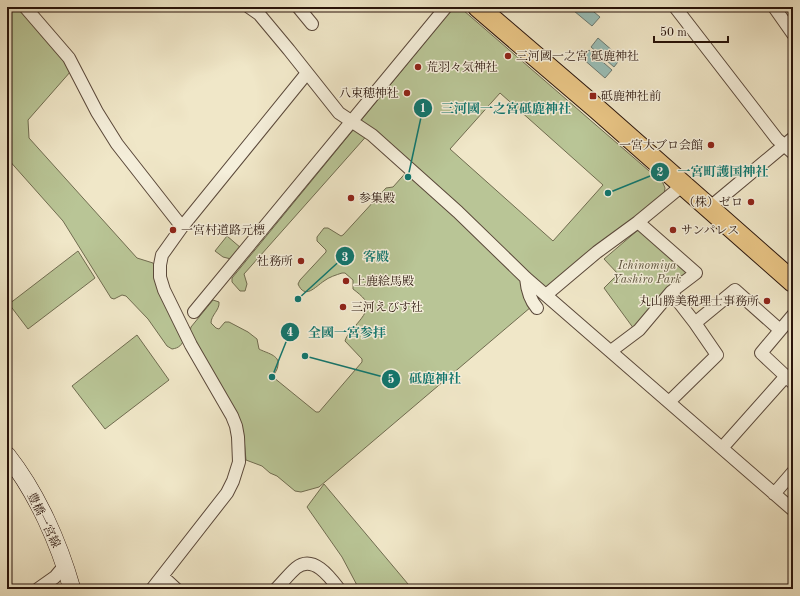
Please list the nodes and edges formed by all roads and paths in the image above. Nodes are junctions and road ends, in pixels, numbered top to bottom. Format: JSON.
{"nodes":[{"id":1,"x":25,"y":7,"type":"edge"},
{"id":2,"x":249,"y":7,"type":"edge"},
{"id":3,"x":298,"y":7,"type":"edge"},
{"id":4,"x":446,"y":7,"type":"edge"},
{"id":5,"x":478,"y":7,"type":"edge"},
{"id":6,"x":675,"y":7,"type":"edge"},
{"id":7,"x":774,"y":7,"type":"edge"},
{"id":8,"x":263,"y":11,"type":"edge"},
{"id":9,"x":312,"y":24,"type":"dead end"},
{"id":10,"x":793,"y":34,"type":"edge"},
{"id":11,"x":307,"y":72,"type":"junction"},
{"id":12,"x":351,"y":120,"type":"junction"},
{"id":13,"x":790,"y":145,"type":"edge"},
{"id":14,"x":683,"y":185,"type":"junction"},
{"id":15,"x":709,"y":208,"type":"junction"},
{"id":16,"x":638,"y":222,"type":"junction"},
{"id":17,"x":182,"y":227,"type":"junction"},
{"id":18,"x":526,"y":278,"type":"junction"},
{"id":19,"x":793,"y":282,"type":"edge"},
{"id":20,"x":670,"y":292,"type":"junction"},
{"id":21,"x":546,"y":295,"type":"junction"},
{"id":22,"x":537,"y":308,"type":"dead end"},
{"id":23,"x":194,"y":312,"type":"dead end"},
{"id":24,"x":793,"y":315,"type":"edge"},
{"id":25,"x":695,"y":323,"type":"junction"},
{"id":26,"x":780,"y":330,"type":"junction"},
{"id":27,"x":611,"y":351,"type":"junction"},
{"id":28,"x":790,"y":379,"type":"edge"},
{"id":29,"x":669,"y":402,"type":"junction"},
{"id":30,"x":722,"y":448,"type":"junction"},
{"id":31,"x":7,"y":455,"type":"edge"},
{"id":32,"x":793,"y":472,"type":"edge"},
{"id":33,"x":774,"y":494,"type":"junction"},
{"id":34,"x":793,"y":510,"type":"edge"},
{"id":35,"x":65,"y":565,"type":"junction"},
{"id":36,"x":162,"y":576,"type":"junction"},
{"id":37,"x":38,"y":589,"type":"edge"},
{"id":38,"x":72,"y":589,"type":"edge"},
{"id":39,"x":152,"y":589,"type":"edge"},
{"id":40,"x":176,"y":589,"type":"edge"},
{"id":41,"x":276,"y":589,"type":"edge"},
{"id":42,"x":339,"y":589,"type":"edge"}],
"edges":[{"from":1,"to":17,"type":"street"},
{"from":2,"to":8,"type":"street"},
{"from":3,"to":9,"type":"street"},
{"from":4,"to":12,"type":"street"},
{"from":5,"to":14,"type":"highway"},
{"from":6,"to":13,"type":"street"},
{"from":7,"to":10,"type":"street"},
{"from":8,"to":11,"type":"street"},
{"from":11,"to":12,"type":"street"},
{"from":11,"to":17,"type":"street"},
{"from":12,"to":18,"type":"street"},
{"from":12,"to":23,"type":"street"},
{"from":13,"to":15,"type":"street"},
{"from":14,"to":15,"type":"highway"},
{"from":14,"to":16,"type":"street"},
{"from":15,"to":19,"type":"highway"},
{"from":16,"to":20,"type":"street"},
{"from":16,"to":21,"type":"street"},
{"from":17,"to":36,"type":"street"},
{"from":18,"to":21,"type":"street"},
{"from":18,"to":22,"type":"street"},
{"from":20,"to":25,"type":"street"},
{"from":20,"to":27,"type":"street"},
{"from":21,"to":27,"type":"street"},
{"from":24,"to":26,"type":"street"},
{"from":25,"to":26,"type":"street"},
{"from":25,"to":29,"type":"street"},
{"from":26,"to":28,"type":"street"},
{"from":27,"to":29,"type":"street"},
{"from":28,"to":30,"type":"street"},
{"from":29,"to":30,"type":"street"},
{"from":30,"to":33,"type":"street"},
{"from":31,"to":35,"type":"main road","name":"豊橋一宮線"},
{"from":32,"to":33,"type":"street"},
{"from":33,"to":34,"type":"street"},
{"from":35,"to":37,"type":"street"},
{"from":35,"to":38,"type":"main road","name":"豊橋一宮線"},
{"from":36,"to":39,"type":"street"},
{"from":36,"to":40,"type":"street"},
{"from":41,"to":42,"type":"street"}]}
